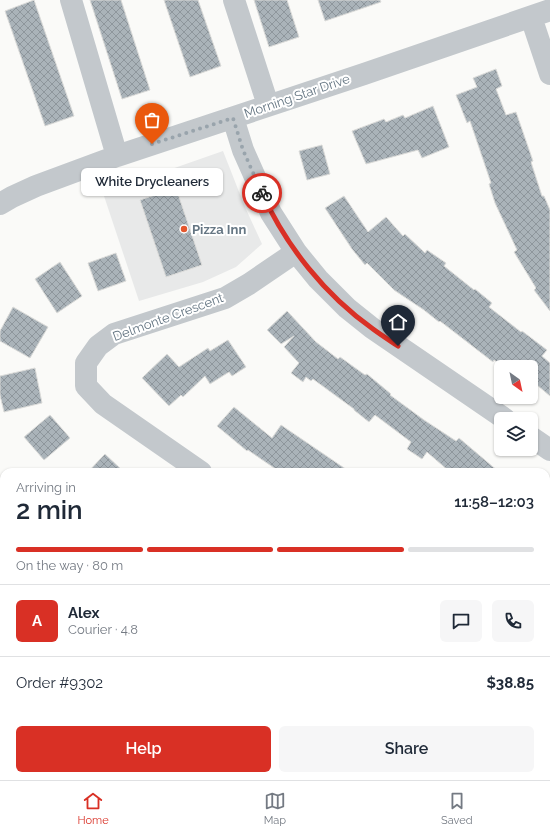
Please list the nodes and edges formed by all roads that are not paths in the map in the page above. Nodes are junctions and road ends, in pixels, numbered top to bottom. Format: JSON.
{"nodes":[{"id":1,"x":71,"y":0,"type":"edge"},
{"id":2,"x":234,"y":0,"type":"edge"},
{"id":3,"x":541,"y":14,"type":"edge"},
{"id":4,"x":550,"y":74,"type":"edge"},
{"id":5,"x":268,"y":106,"type":"junction"},
{"id":6,"x":233,"y":118,"type":"junction"},
{"id":7,"x":117,"y":156,"type":"junction"},
{"id":8,"x":0,"y":204,"type":"edge"},
{"id":9,"x":296,"y":252,"type":"junction"},
{"id":10,"x":495,"y":412,"type":"edge"},
{"id":11,"x":538,"y":442,"type":"edge"},
{"id":12,"x":550,"y":450,"type":"edge"},
{"id":13,"x":195,"y":468,"type":"edge"}],
"edges":[{"from":1,"to":7,"type":"street"},
{"from":2,"to":5,"type":"street"},
{"from":3,"to":4,"type":"street"},
{"from":3,"to":5,"type":"street","name":"Morning Star Drive"},
{"from":5,"to":6,"type":"street","name":"Morning Star Drive"},
{"from":6,"to":7,"type":"street","name":"Morning Star Drive"},
{"from":6,"to":9,"type":"street"},
{"from":7,"to":8,"type":"street","name":"Morning Star Drive"},
{"from":9,"to":10,"type":"street"},
{"from":9,"to":13,"type":"street","name":"Delmonte Crescent"},
{"from":11,"to":12,"type":"street"}]}
